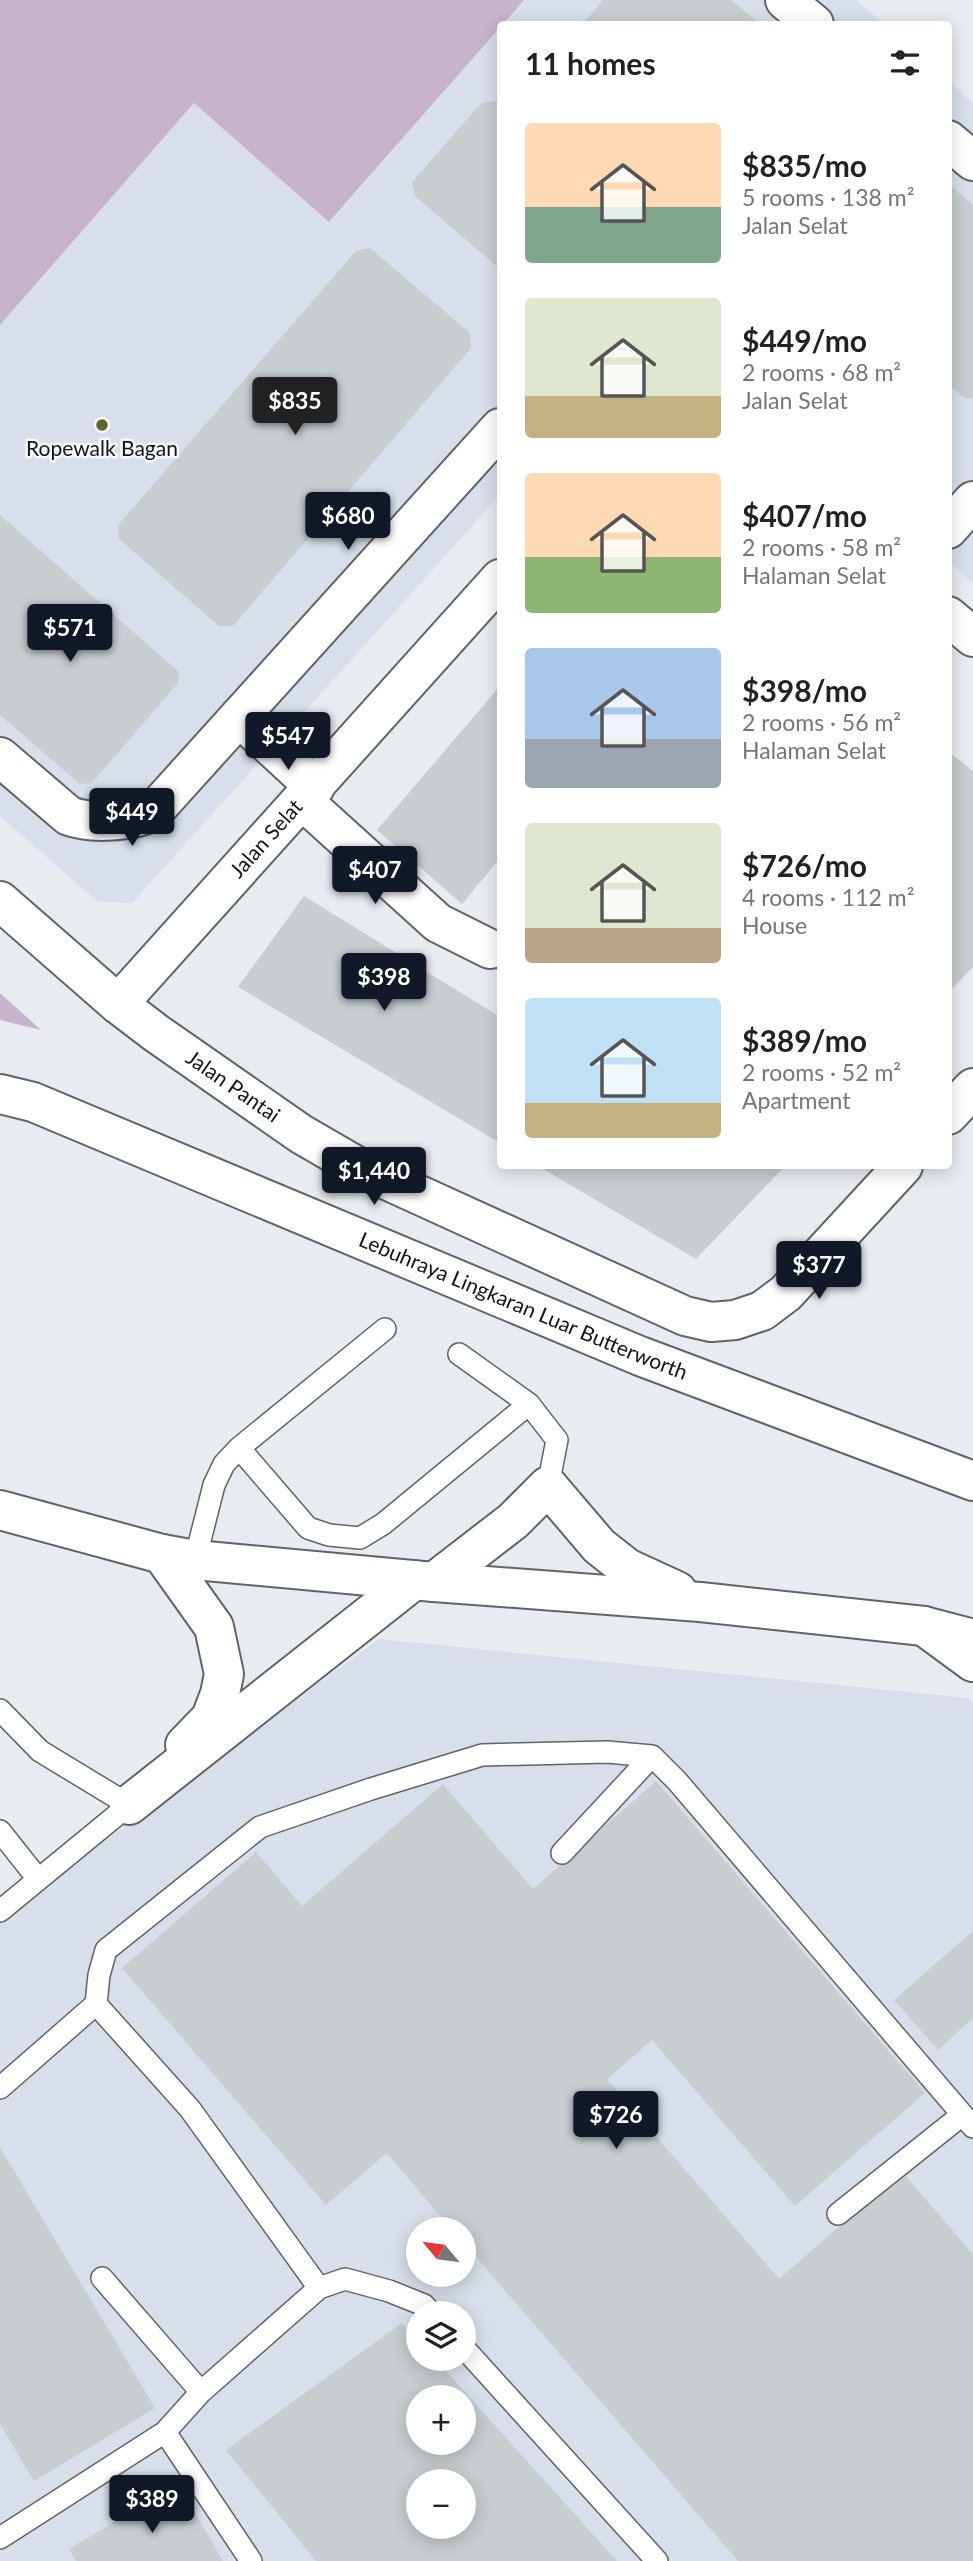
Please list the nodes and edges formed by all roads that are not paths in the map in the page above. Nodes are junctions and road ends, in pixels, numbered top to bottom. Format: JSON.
{"nodes":[{"id":1,"x":785,"y":0,"type":"edge"},
{"id":2,"x":810,"y":21,"type":"edge"},
{"id":3,"x":952,"y":143,"type":"edge"},
{"id":4,"x":973,"y":161,"type":"edge"},
{"id":5,"x":497,"y":431,"type":"edge"},
{"id":6,"x":497,"y":582,"type":"edge"},
{"id":7,"x":952,"y":619,"type":"edge"},
{"id":8,"x":973,"y":637,"type":"edge"},
{"id":9,"x":239,"y":717,"type":"junction"},
{"id":10,"x":0,"y":757,"type":"edge"},
{"id":11,"x":308,"y":794,"type":"junction"},
{"id":12,"x":0,"y":901,"type":"edge"},
{"id":13,"x":497,"y":947,"type":"edge"},
{"id":14,"x":118,"y":1004,"type":"junction"},
{"id":15,"x":973,"y":1088,"type":"edge"},
{"id":16,"x":0,"y":1094,"type":"edge"},
{"id":17,"x":952,"y":1111,"type":"edge"},
{"id":18,"x":900,"y":1169,"type":"edge"},
{"id":19,"x":385,"y":1329,"type":"dead end"},
{"id":20,"x":459,"y":1354,"type":"dead end"},
{"id":21,"x":530,"y":1404,"type":"junction"},
{"id":22,"x":239,"y":1448,"type":"junction"},
{"id":23,"x":973,"y":1481,"type":"edge"},
{"id":24,"x":548,"y":1486,"type":"junction"},
{"id":25,"x":0,"y":1510,"type":"edge"},
{"id":26,"x":179,"y":1557,"type":"junction"},
{"id":27,"x":424,"y":1581,"type":"junction"},
{"id":28,"x":700,"y":1602,"type":"junction"},
{"id":29,"x":924,"y":1626,"type":"junction"},
{"id":30,"x":973,"y":1639,"type":"edge"},
{"id":31,"x":973,"y":1662,"type":"edge"},
{"id":32,"x":0,"y":1710,"type":"edge"},
{"id":33,"x":652,"y":1756,"type":"junction"},
{"id":34,"x":129,"y":1805,"type":"junction"},
{"id":35,"x":0,"y":1831,"type":"edge"},
{"id":36,"x":562,"y":1853,"type":"dead end"},
{"id":37,"x":38,"y":1879,"type":"junction"},
{"id":38,"x":0,"y":1911,"type":"edge"},
{"id":39,"x":96,"y":2004,"type":"junction"},
{"id":40,"x":0,"y":2088,"type":"edge"},
{"id":41,"x":968,"y":2121,"type":"edge"},
{"id":42,"x":838,"y":2214,"type":"dead end"},
{"id":43,"x":102,"y":2278,"type":"dead end"},
{"id":44,"x":319,"y":2288,"type":"junction"},
{"id":45,"x":415,"y":2301,"type":"edge"},
{"id":46,"x":476,"y":2361,"type":"edge"},
{"id":47,"x":201,"y":2392,"type":"junction"},
{"id":48,"x":165,"y":2432,"type":"junction"},
{"id":49,"x":0,"y":2538,"type":"edge"},
{"id":50,"x":251,"y":2561,"type":"edge"},
{"id":51,"x":657,"y":2561,"type":"edge"}],
"edges":[{"from":1,"to":2,"type":"main road"},
{"from":3,"to":4,"type":"main road"},
{"from":5,"to":9,"type":"main road"},
{"from":6,"to":11,"type":"main road","name":"Jalan Selat"},
{"from":7,"to":8,"type":"main road"},
{"from":9,"to":10,"type":"main road"},
{"from":9,"to":11,"type":"main road"},
{"from":11,"to":13,"type":"main road"},
{"from":11,"to":14,"type":"main road","name":"Jalan Selat"},
{"from":12,"to":14,"type":"main road","name":"Jalan Pantai"},
{"from":14,"to":18,"type":"main road","name":"Jalan Pantai"},
{"from":15,"to":17,"type":"main road"},
{"from":16,"to":23,"type":"main road","name":"Lebuhraya Lingkaran Luar Butterworth"},
{"from":19,"to":22,"type":"lane"},
{"from":20,"to":21,"type":"lane"},
{"from":21,"to":22,"type":"lane"},
{"from":21,"to":24,"type":"lane"},
{"from":22,"to":26,"type":"lane"},
{"from":24,"to":27,"type":"main road"},
{"from":24,"to":28,"type":"main road"},
{"from":25,"to":26,"type":"main road"},
{"from":26,"to":27,"type":"main road"},
{"from":26,"to":34,"type":"main road"},
{"from":27,"to":28,"type":"main road"},
{"from":27,"to":34,"type":"main road"},
{"from":28,"to":29,"type":"main road"},
{"from":29,"to":30,"type":"main road"},
{"from":29,"to":31,"type":"main road"},
{"from":32,"to":34,"type":"lane"},
{"from":33,"to":36,"type":"lane"},
{"from":33,"to":39,"type":"lane"},
{"from":33,"to":41,"type":"lane"},
{"from":34,"to":37,"type":"lane"},
{"from":35,"to":37,"type":"lane"},
{"from":37,"to":38,"type":"lane"},
{"from":39,"to":40,"type":"lane"},
{"from":39,"to":44,"type":"lane"},
{"from":41,"to":42,"type":"lane"},
{"from":43,"to":47,"type":"lane"},
{"from":44,"to":45,"type":"lane"},
{"from":44,"to":47,"type":"lane"},
{"from":46,"to":51,"type":"lane"},
{"from":47,"to":48,"type":"lane"},
{"from":48,"to":49,"type":"lane"},
{"from":48,"to":50,"type":"lane"}]}
